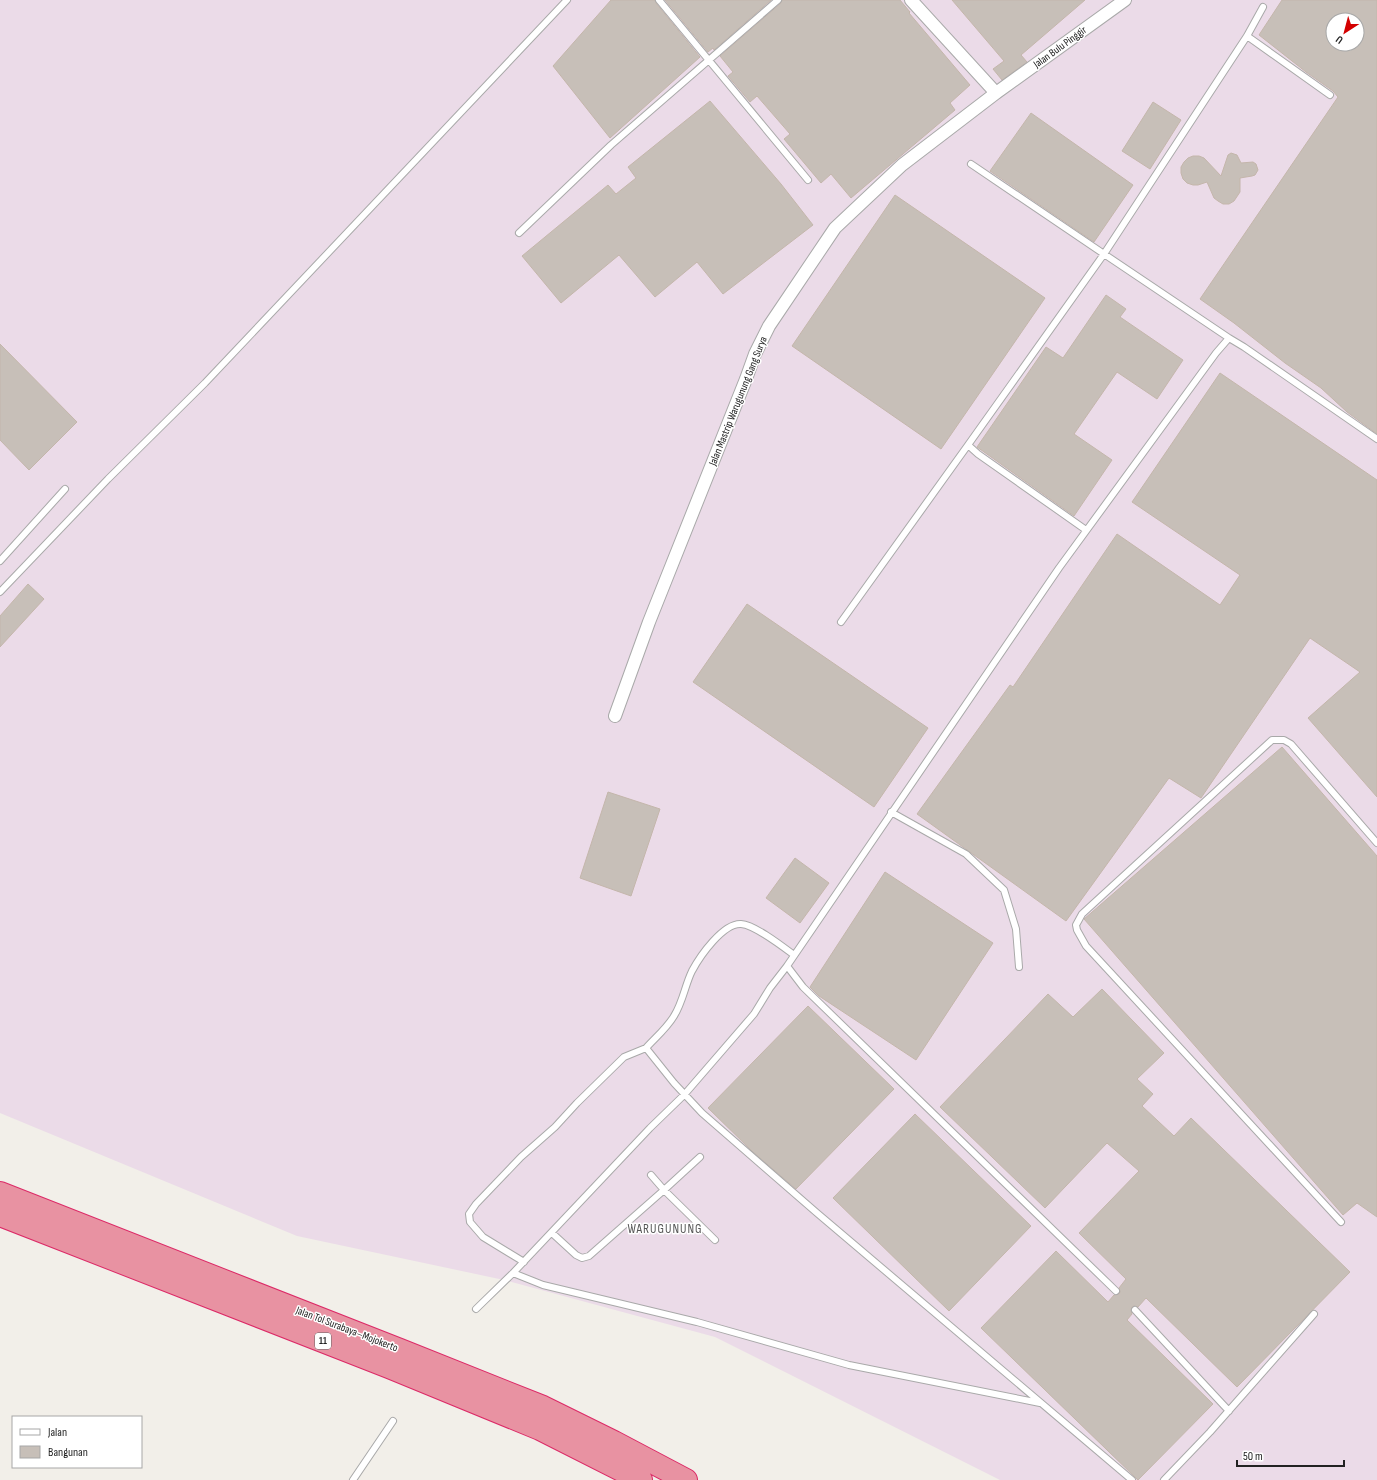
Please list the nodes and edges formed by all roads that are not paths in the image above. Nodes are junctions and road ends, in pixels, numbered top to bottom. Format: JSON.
{"nodes":[{"id":1,"x":567,"y":0,"type":"edge"},
{"id":2,"x":659,"y":0,"type":"edge"},
{"id":3,"x":778,"y":0,"type":"edge"},
{"id":4,"x":911,"y":0,"type":"edge"},
{"id":5,"x":1125,"y":0,"type":"edge"},
{"id":6,"x":1263,"y":7,"type":"dead end"},
{"id":7,"x":1247,"y":36,"type":"junction"},
{"id":8,"x":708,"y":61,"type":"junction"},
{"id":9,"x":996,"y":93,"type":"junction"},
{"id":10,"x":1330,"y":94,"type":"dead end"},
{"id":11,"x":971,"y":164,"type":"dead end"},
{"id":12,"x":808,"y":180,"type":"dead end"},
{"id":13,"x":519,"y":232,"type":"dead end"},
{"id":14,"x":1104,"y":254,"type":"junction"},
{"id":15,"x":1229,"y":338,"type":"junction"},
{"id":16,"x":1377,"y":439,"type":"edge"},
{"id":17,"x":968,"y":445,"type":"junction"},
{"id":18,"x":65,"y":489,"type":"dead end"},
{"id":19,"x":1086,"y":530,"type":"junction"},
{"id":20,"x":0,"y":561,"type":"edge"},
{"id":21,"x":0,"y":592,"type":"edge"},
{"id":22,"x":841,"y":622,"type":"dead end"},
{"id":23,"x":615,"y":716,"type":"dead end"},
{"id":24,"x":891,"y":812,"type":"junction"},
{"id":25,"x":1377,"y":843,"type":"edge"},
{"id":26,"x":794,"y":955,"type":"junction"},
{"id":27,"x":787,"y":966,"type":"junction"},
{"id":28,"x":1019,"y":967,"type":"dead end"},
{"id":29,"x":646,"y":1048,"type":"junction"},
{"id":30,"x":684,"y":1095,"type":"junction"},
{"id":31,"x":700,"y":1157,"type":"dead end"},
{"id":32,"x":651,"y":1175,"type":"dead end"},
{"id":33,"x":664,"y":1190,"type":"junction"},
{"id":34,"x":0,"y":1193,"type":"edge"},
{"id":35,"x":0,"y":1215,"type":"edge"},
{"id":36,"x":1341,"y":1222,"type":"dead end"},
{"id":37,"x":552,"y":1233,"type":"junction"},
{"id":38,"x":715,"y":1240,"type":"dead end"},
{"id":39,"x":524,"y":1262,"type":"junction"},
{"id":40,"x":513,"y":1273,"type":"junction"},
{"id":41,"x":1116,"y":1291,"type":"dead end"},
{"id":42,"x":476,"y":1309,"type":"dead end"},
{"id":43,"x":1135,"y":1310,"type":"dead end"},
{"id":44,"x":1314,"y":1314,"type":"dead end"},
{"id":45,"x":1042,"y":1403,"type":"junction"},
{"id":46,"x":1229,"y":1411,"type":"junction"},
{"id":47,"x":393,"y":1421,"type":"dead end"},
{"id":48,"x":354,"y":1480,"type":"edge"},
{"id":49,"x":641,"y":1480,"type":"edge"},
{"id":50,"x":686,"y":1480,"type":"edge"},
{"id":51,"x":1132,"y":1480,"type":"edge"},
{"id":52,"x":1164,"y":1480,"type":"edge"}],
"edges":[{"from":1,"to":21,"type":"lane"},
{"from":2,"to":8,"type":"lane"},
{"from":3,"to":8,"type":"lane"},
{"from":4,"to":9,"type":"street"},
{"from":5,"to":9,"type":"street","name":"Jalan Bulu Pinggir"},
{"from":6,"to":7,"type":"lane"},
{"from":7,"to":10,"type":"lane"},
{"from":7,"to":14,"type":"lane"},
{"from":8,"to":12,"type":"lane"},
{"from":8,"to":13,"type":"lane"},
{"from":9,"to":23,"type":"street","name":"Jalan Mastrip Warugunung Gang Surya"},
{"from":11,"to":14,"type":"lane"},
{"from":14,"to":15,"type":"lane"},
{"from":14,"to":17,"type":"lane"},
{"from":15,"to":16,"type":"lane"},
{"from":15,"to":19,"type":"lane"},
{"from":17,"to":19,"type":"lane"},
{"from":17,"to":22,"type":"lane"},
{"from":18,"to":20,"type":"lane"},
{"from":19,"to":24,"type":"lane"},
{"from":24,"to":26,"type":"lane"},
{"from":24,"to":28,"type":"lane"},
{"from":25,"to":36,"type":"lane"},
{"from":26,"to":27,"type":"lane"},
{"from":26,"to":29,"type":"lane"},
{"from":27,"to":30,"type":"lane"},
{"from":27,"to":41,"type":"lane"},
{"from":29,"to":30,"type":"lane"},
{"from":29,"to":39,"type":"lane"},
{"from":30,"to":37,"type":"lane"},
{"from":30,"to":45,"type":"lane"},
{"from":31,"to":33,"type":"lane"},
{"from":32,"to":33,"type":"lane"},
{"from":33,"to":37,"type":"lane"},
{"from":33,"to":38,"type":"lane"},
{"from":34,"to":50,"type":"highway","name":"Jalan Tol Surabaya–Mojokerto","number":"11"},
{"from":35,"to":49,"type":"highway","name":"Jalan Tol Surabaya–Mojokerto","number":"11"},
{"from":37,"to":39,"type":"lane"},
{"from":39,"to":40,"type":"lane"},
{"from":40,"to":42,"type":"lane"},
{"from":40,"to":45,"type":"lane"},
{"from":43,"to":46,"type":"lane"},
{"from":44,"to":46,"type":"lane"},
{"from":45,"to":51,"type":"lane"},
{"from":46,"to":52,"type":"lane"},
{"from":47,"to":48,"type":"lane"}]}
